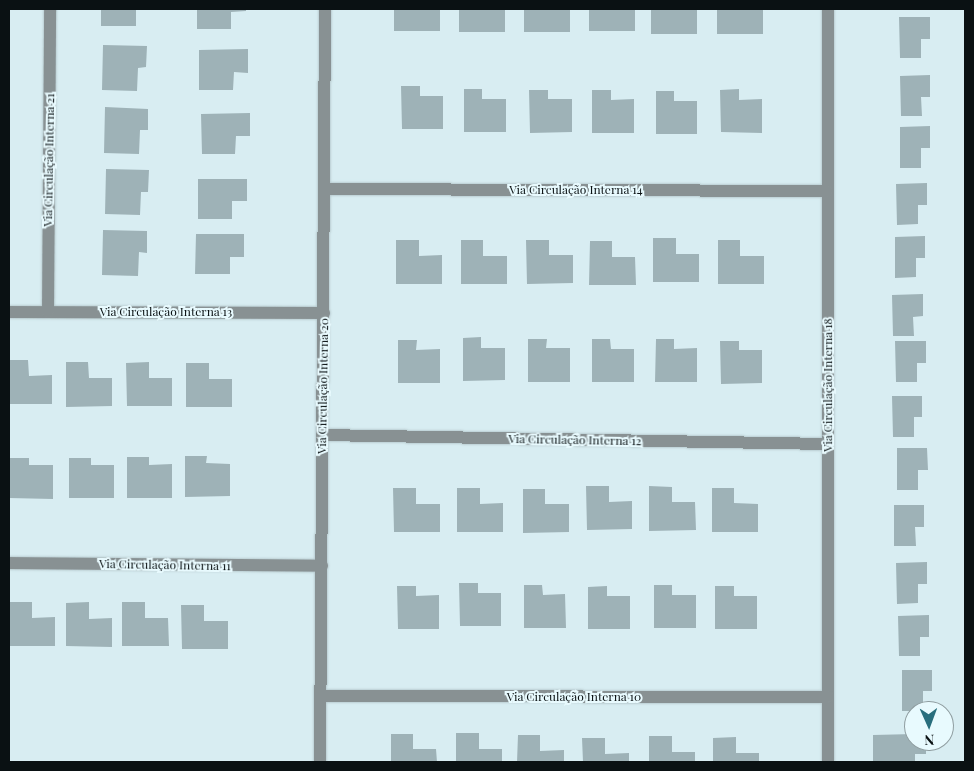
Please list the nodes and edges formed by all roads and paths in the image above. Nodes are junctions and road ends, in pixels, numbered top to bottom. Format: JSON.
{"nodes":[{"id":1,"x":50,"y":9,"type":"edge"},
{"id":2,"x":325,"y":9,"type":"edge"},
{"id":3,"x":828,"y":9,"type":"edge"},
{"id":4,"x":324,"y":189,"type":"junction"},
{"id":5,"x":828,"y":191,"type":"junction"},
{"id":6,"x":9,"y":312,"type":"edge"},
{"id":7,"x":48,"y":312,"type":"junction"},
{"id":8,"x":324,"y":313,"type":"junction"},
{"id":9,"x":322,"y":435,"type":"junction"},
{"id":10,"x":828,"y":444,"type":"junction"},
{"id":11,"x":9,"y":563,"type":"edge"},
{"id":12,"x":322,"y":566,"type":"junction"},
{"id":13,"x":321,"y":696,"type":"junction"},
{"id":14,"x":828,"y":697,"type":"junction"},
{"id":15,"x":320,"y":762,"type":"edge"},
{"id":16,"x":828,"y":762,"type":"edge"}],
"edges":[{"from":1,"to":7,"type":"street","name":"Via Circulação Interna 21"},
{"from":2,"to":4,"type":"street","name":"Via Circulação Interna 20"},
{"from":3,"to":5,"type":"street","name":"Via Circulação Interna 18"},
{"from":4,"to":5,"type":"street","name":"Via Circulação Interna 14"},
{"from":4,"to":8,"type":"street","name":"Via Circulação Interna 20"},
{"from":5,"to":10,"type":"street","name":"Via Circulação Interna 18"},
{"from":6,"to":7,"type":"street","name":"Via Circulação Interna 13"},
{"from":7,"to":8,"type":"street","name":"Via Circulação Interna 13"},
{"from":8,"to":9,"type":"street","name":"Via Circulação Interna 20"},
{"from":9,"to":10,"type":"street","name":"Via Circulação Interna 12"},
{"from":9,"to":12,"type":"street","name":"Via Circulação Interna 20"},
{"from":10,"to":14,"type":"street","name":"Via Circulação Interna 18"},
{"from":11,"to":12,"type":"street","name":"Via Circulação Interna 11"},
{"from":12,"to":13,"type":"street","name":"Via Circulação Interna 20"},
{"from":13,"to":14,"type":"street","name":"Via Circulação Interna 10"},
{"from":13,"to":15,"type":"street","name":"Via Circulação Interna 20"},
{"from":14,"to":16,"type":"street","name":"Via Circulação Interna 18"}]}
